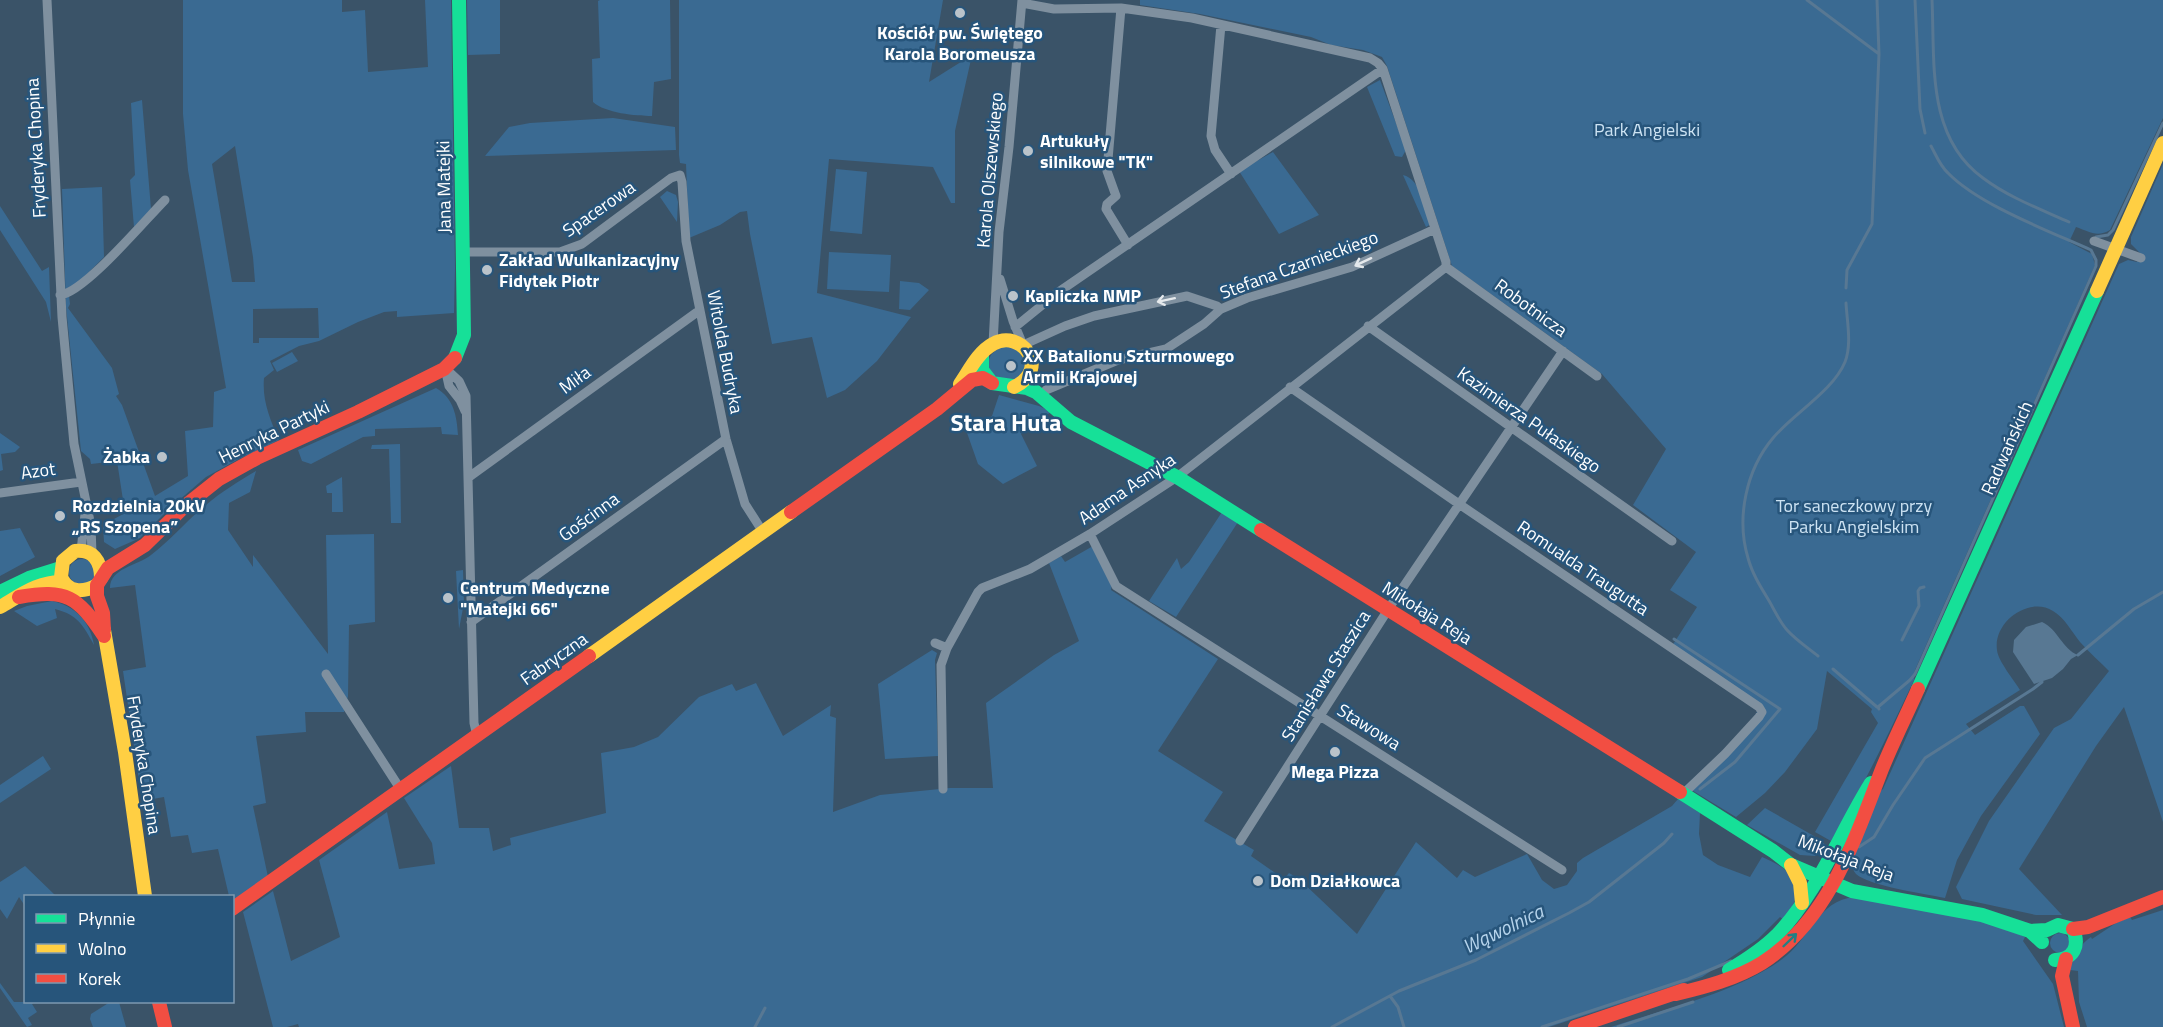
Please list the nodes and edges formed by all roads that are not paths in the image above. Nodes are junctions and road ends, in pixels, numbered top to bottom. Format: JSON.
{"nodes":[{"id":1,"x":47,"y":0,"type":"edge"},
{"id":2,"x":459,"y":0,"type":"edge"},
{"id":3,"x":1022,"y":1,"type":"edge"},
{"id":4,"x":1121,"y":8,"type":"junction"},
{"id":5,"x":1221,"y":25,"type":"junction"},
{"id":6,"x":1383,"y":69,"type":"junction"},
{"id":7,"x":2163,"y":143,"type":"edge"},
{"id":8,"x":1231,"y":174,"type":"junction"},
{"id":9,"x":675,"y":176,"type":"joint"},
{"id":10,"x":165,"y":200,"type":"dead end"},
{"id":11,"x":1435,"y":229,"type":"junction"},
{"id":12,"x":2094,"y":241,"type":"dead end"},
{"id":13,"x":1128,"y":245,"type":"junction"},
{"id":14,"x":2115,"y":249,"type":"junction"},
{"id":15,"x":463,"y":252,"type":"junction"},
{"id":16,"x":2141,"y":258,"type":"dead end"},
{"id":17,"x":1446,"y":267,"type":"junction"},
{"id":18,"x":998,"y":271,"type":"junction"},
{"id":19,"x":60,"y":294,"type":"junction"},
{"id":20,"x":1221,"y":309,"type":"junction"},
{"id":21,"x":700,"y":310,"type":"junction"},
{"id":22,"x":1368,"y":326,"type":"junction"},
{"id":23,"x":1015,"y":327,"type":"junction"},
{"id":24,"x":993,"y":344,"type":"junction"},
{"id":25,"x":1023,"y":345,"type":"junction"},
{"id":26,"x":1563,"y":351,"type":"junction"},
{"id":27,"x":982,"y":355,"type":"junction"},
{"id":28,"x":1032,"y":364,"type":"junction"},
{"id":29,"x":445,"y":368,"type":"junction"},
{"id":30,"x":1597,"y":376,"type":"dead end"},
{"id":31,"x":992,"y":383,"type":"junction"},
{"id":32,"x":1014,"y":387,"type":"junction"},
{"id":33,"x":1290,"y":387,"type":"junction"},
{"id":34,"x":1041,"y":391,"type":"junction"},
{"id":35,"x":953,"y":395,"type":"junction"},
{"id":36,"x":1512,"y":428,"type":"junction"},
{"id":37,"x":726,"y":439,"type":"junction"},
{"id":38,"x":469,"y":477,"type":"junction"},
{"id":39,"x":1177,"y":477,"type":"junction"},
{"id":40,"x":81,"y":482,"type":"junction"},
{"id":41,"x":0,"y":493,"type":"edge"},
{"id":42,"x":1459,"y":504,"type":"junction"},
{"id":43,"x":763,"y":532,"type":"junction"},
{"id":44,"x":1090,"y":534,"type":"junction"},
{"id":45,"x":1672,"y":541,"type":"dead end"},
{"id":46,"x":134,"y":551,"type":"junction"},
{"id":47,"x":90,"y":554,"type":"junction"},
{"id":48,"x":61,"y":568,"type":"junction"},
{"id":49,"x":64,"y":582,"type":"junction"},
{"id":50,"x":99,"y":582,"type":"junction"},
{"id":51,"x":0,"y":592,"type":"edge"},
{"id":52,"x":84,"y":592,"type":"junction"},
{"id":53,"x":19,"y":597,"type":"junction"},
{"id":54,"x":0,"y":607,"type":"edge"},
{"id":55,"x":1388,"y":610,"type":"junction"},
{"id":56,"x":471,"y":622,"type":"junction"},
{"id":57,"x":105,"y":638,"type":"junction"},
{"id":58,"x":935,"y":643,"type":"dead end"},
{"id":59,"x":947,"y":648,"type":"junction"},
{"id":60,"x":326,"y":674,"type":"dead end"},
{"id":61,"x":1321,"y":717,"type":"junction"},
{"id":62,"x":477,"y":736,"type":"junction"},
{"id":63,"x":943,"y":789,"type":"dead end"},
{"id":64,"x":401,"y":790,"type":"junction"},
{"id":65,"x":1682,"y":795,"type":"junction"},
{"id":66,"x":1240,"y":841,"type":"dead end"},
{"id":67,"x":1773,"y":851,"type":"junction"},
{"id":68,"x":1791,"y":865,"type":"junction"},
{"id":69,"x":1562,"y":870,"type":"dead end"},
{"id":70,"x":1828,"y":876,"type":"junction"},
{"id":71,"x":1852,"y":891,"type":"junction"},
{"id":72,"x":145,"y":895,"type":"edge"},
{"id":73,"x":2163,"y":897,"type":"edge"},
{"id":74,"x":1905,"y":900,"type":"junction"},
{"id":75,"x":1802,"y":903,"type":"junction"},
{"id":76,"x":234,"y":908,"type":"edge"},
{"id":77,"x":1814,"y":912,"type":"junction"},
{"id":78,"x":2075,"y":934,"type":"junction"},
{"id":79,"x":2044,"y":936,"type":"junction"},
{"id":80,"x":2060,"y":960,"type":"junction"},
{"id":81,"x":1676,"y":994,"type":"junction"},
{"id":82,"x":159,"y":1003,"type":"edge"},
{"id":83,"x":165,"y":1027,"type":"edge"},
{"id":84,"x":1575,"y":1027,"type":"edge"},
{"id":85,"x":2073,"y":1027,"type":"edge"}],
"edges":[{"from":1,"to":19,"type":"street","name":"Fryderyka Chopina"},
{"from":2,"to":15,"type":"street","name":"Jana Matejki"},
{"from":3,"to":4,"type":"street"},
{"from":3,"to":18,"type":"street","name":"Karola Olszewskiego"},
{"from":4,"to":5,"type":"street"},
{"from":4,"to":13,"type":"street"},
{"from":5,"to":6,"type":"street"},
{"from":5,"to":8,"type":"street"},
{"from":6,"to":8,"type":"street"},
{"from":6,"to":11,"type":"street"},
{"from":7,"to":14,"type":"street","name":"Radwańskich"},
{"from":8,"to":13,"type":"street"},
{"from":9,"to":15,"type":"street","name":"Spacerowa"},
{"from":9,"to":21,"type":"street","name":"Witolda Budryka"},
{"from":10,"to":19,"type":"street"},
{"from":11,"to":17,"type":"street"},
{"from":11,"to":20,"type":"street","name":"Stefana Czarnieckiego","one_way":true},
{"from":12,"to":14,"type":"street"},
{"from":13,"to":23,"type":"street"},
{"from":14,"to":16,"type":"street"},
{"from":14,"to":70,"type":"street","name":"Radwańskich"},
{"from":15,"to":29,"type":"street","name":"Jana Matejki"},
{"from":17,"to":22,"type":"street","name":"Adama Asnyka"},
{"from":17,"to":26,"type":"street","name":"Robotnicza"},
{"from":18,"to":23,"type":"street","name":"Karola Olszewskiego"},
{"from":18,"to":24,"type":"street","name":"Karola Olszewskiego"},
{"from":19,"to":40,"type":"street","name":"Fryderyka Chopina"},
{"from":20,"to":25,"type":"street","one_way":true},
{"from":20,"to":34,"type":"street","name":"Stefana Czarnieckiego"},
{"from":21,"to":37,"type":"street","name":"Witolda Budryka"},
{"from":21,"to":38,"type":"street","name":"Miła"},
{"from":22,"to":33,"type":"street","name":"Adama Asnyka"},
{"from":22,"to":36,"type":"street","name":"Kazimierza Pułaskiego"},
{"from":23,"to":25,"type":"street","name":"Karola Olszewskiego"},
{"from":24,"to":25,"type":"street"},
{"from":24,"to":27,"type":"street"},
{"from":25,"to":28,"type":"street"},
{"from":26,"to":30,"type":"street","name":"Robotnicza"},
{"from":26,"to":36,"type":"street","name":"Stanisława Staszica"},
{"from":27,"to":31,"type":"street"},
{"from":27,"to":35,"type":"street","name":"Fabryczna"},
{"from":28,"to":32,"type":"street"},
{"from":28,"to":34,"type":"street"},
{"from":29,"to":38,"type":"street"},
{"from":29,"to":46,"type":"street","name":"Henryka Partyki"},
{"from":31,"to":32,"type":"street"},
{"from":31,"to":35,"type":"street","name":"Fabryczna"},
{"from":32,"to":34,"type":"street"},
{"from":33,"to":39,"type":"street","name":"Adama Asnyka"},
{"from":33,"to":42,"type":"street","name":"Romualda Traugutta"},
{"from":34,"to":39,"type":"street","name":"Mikołaja Reja"},
{"from":35,"to":43,"type":"street","name":"Fabryczna"},
{"from":36,"to":42,"type":"street","name":"Stanisława Staszica"},
{"from":36,"to":45,"type":"street","name":"Kazimierza Pułaskiego"},
{"from":37,"to":43,"type":"street","name":"Witolda Budryka"},
{"from":37,"to":56,"type":"street","name":"Gościnna"},
{"from":38,"to":56,"type":"street"},
{"from":39,"to":44,"type":"street","name":"Adama Asnyka"},
{"from":39,"to":55,"type":"street","name":"Mikołaja Reja"},
{"from":40,"to":41,"type":"street","name":"Azot"},
{"from":40,"to":47,"type":"street","name":"Fryderyka Chopina"},
{"from":42,"to":55,"type":"street","name":"Stanisława Staszica"},
{"from":42,"to":65,"type":"street","name":"Romualda Traugutta"},
{"from":43,"to":62,"type":"street","name":"Fabryczna"},
{"from":44,"to":59,"type":"street","name":"Adama Asnyka"},
{"from":44,"to":61,"type":"street","name":"Stawowa"},
{"from":46,"to":47,"type":"street"},
{"from":46,"to":50,"type":"street"},
{"from":47,"to":48,"type":"street"},
{"from":47,"to":50,"type":"street","name":"Fryderyka Chopina"},
{"from":48,"to":49,"type":"street"},
{"from":48,"to":51,"type":"street"},
{"from":49,"to":52,"type":"street"},
{"from":49,"to":53,"type":"street"},
{"from":50,"to":52,"type":"street"},
{"from":50,"to":57,"type":"street","name":"Fryderyka Chopina"},
{"from":52,"to":57,"type":"street","name":"Fryderyka Chopina"},
{"from":53,"to":54,"type":"street"},
{"from":53,"to":57,"type":"street"},
{"from":55,"to":61,"type":"street","name":"Stanisława Staszica"},
{"from":55,"to":65,"type":"street","name":"Mikołaja Reja"},
{"from":56,"to":62,"type":"street"},
{"from":57,"to":72,"type":"street","name":"Fryderyka Chopina"},
{"from":58,"to":59,"type":"street"},
{"from":59,"to":63,"type":"street","name":"Adama Asnyka"},
{"from":60,"to":64,"type":"street"},
{"from":61,"to":66,"type":"street","name":"Stanisława Staszica"},
{"from":61,"to":69,"type":"street","name":"Stawowa"},
{"from":62,"to":64,"type":"street","name":"Fabryczna"},
{"from":64,"to":76,"type":"street","name":"Fabryczna"},
{"from":65,"to":67,"type":"street","name":"Mikołaja Reja"},
{"from":67,"to":68,"type":"street","name":"Mikołaja Reja"},
{"from":67,"to":70,"type":"street","name":"Mikołaja Reja"},
{"from":68,"to":70,"type":"street","name":"Mikołaja Reja"},
{"from":68,"to":75,"type":"street"},
{"from":70,"to":71,"type":"street","name":"Mikołaja Reja"},
{"from":70,"to":74,"type":"street","name":"Mikołaja Reja"},
{"from":70,"to":75,"type":"street"},
{"from":70,"to":77,"type":"street"},
{"from":71,"to":74,"type":"street","name":"Mikołaja Reja"},
{"from":71,"to":77,"type":"street"},
{"from":73,"to":78,"type":"street"},
{"from":74,"to":79,"type":"street","name":"Mikołaja Reja"},
{"from":75,"to":81,"type":"street"},
{"from":81,"to":77,"type":"street","one_way":true},
{"from":78,"to":79,"type":"street"},
{"from":78,"to":80,"type":"street"},
{"from":79,"to":80,"type":"street"},
{"from":80,"to":85,"type":"street"},
{"from":81,"to":84,"type":"street"},
{"from":82,"to":83,"type":"street"}]}
